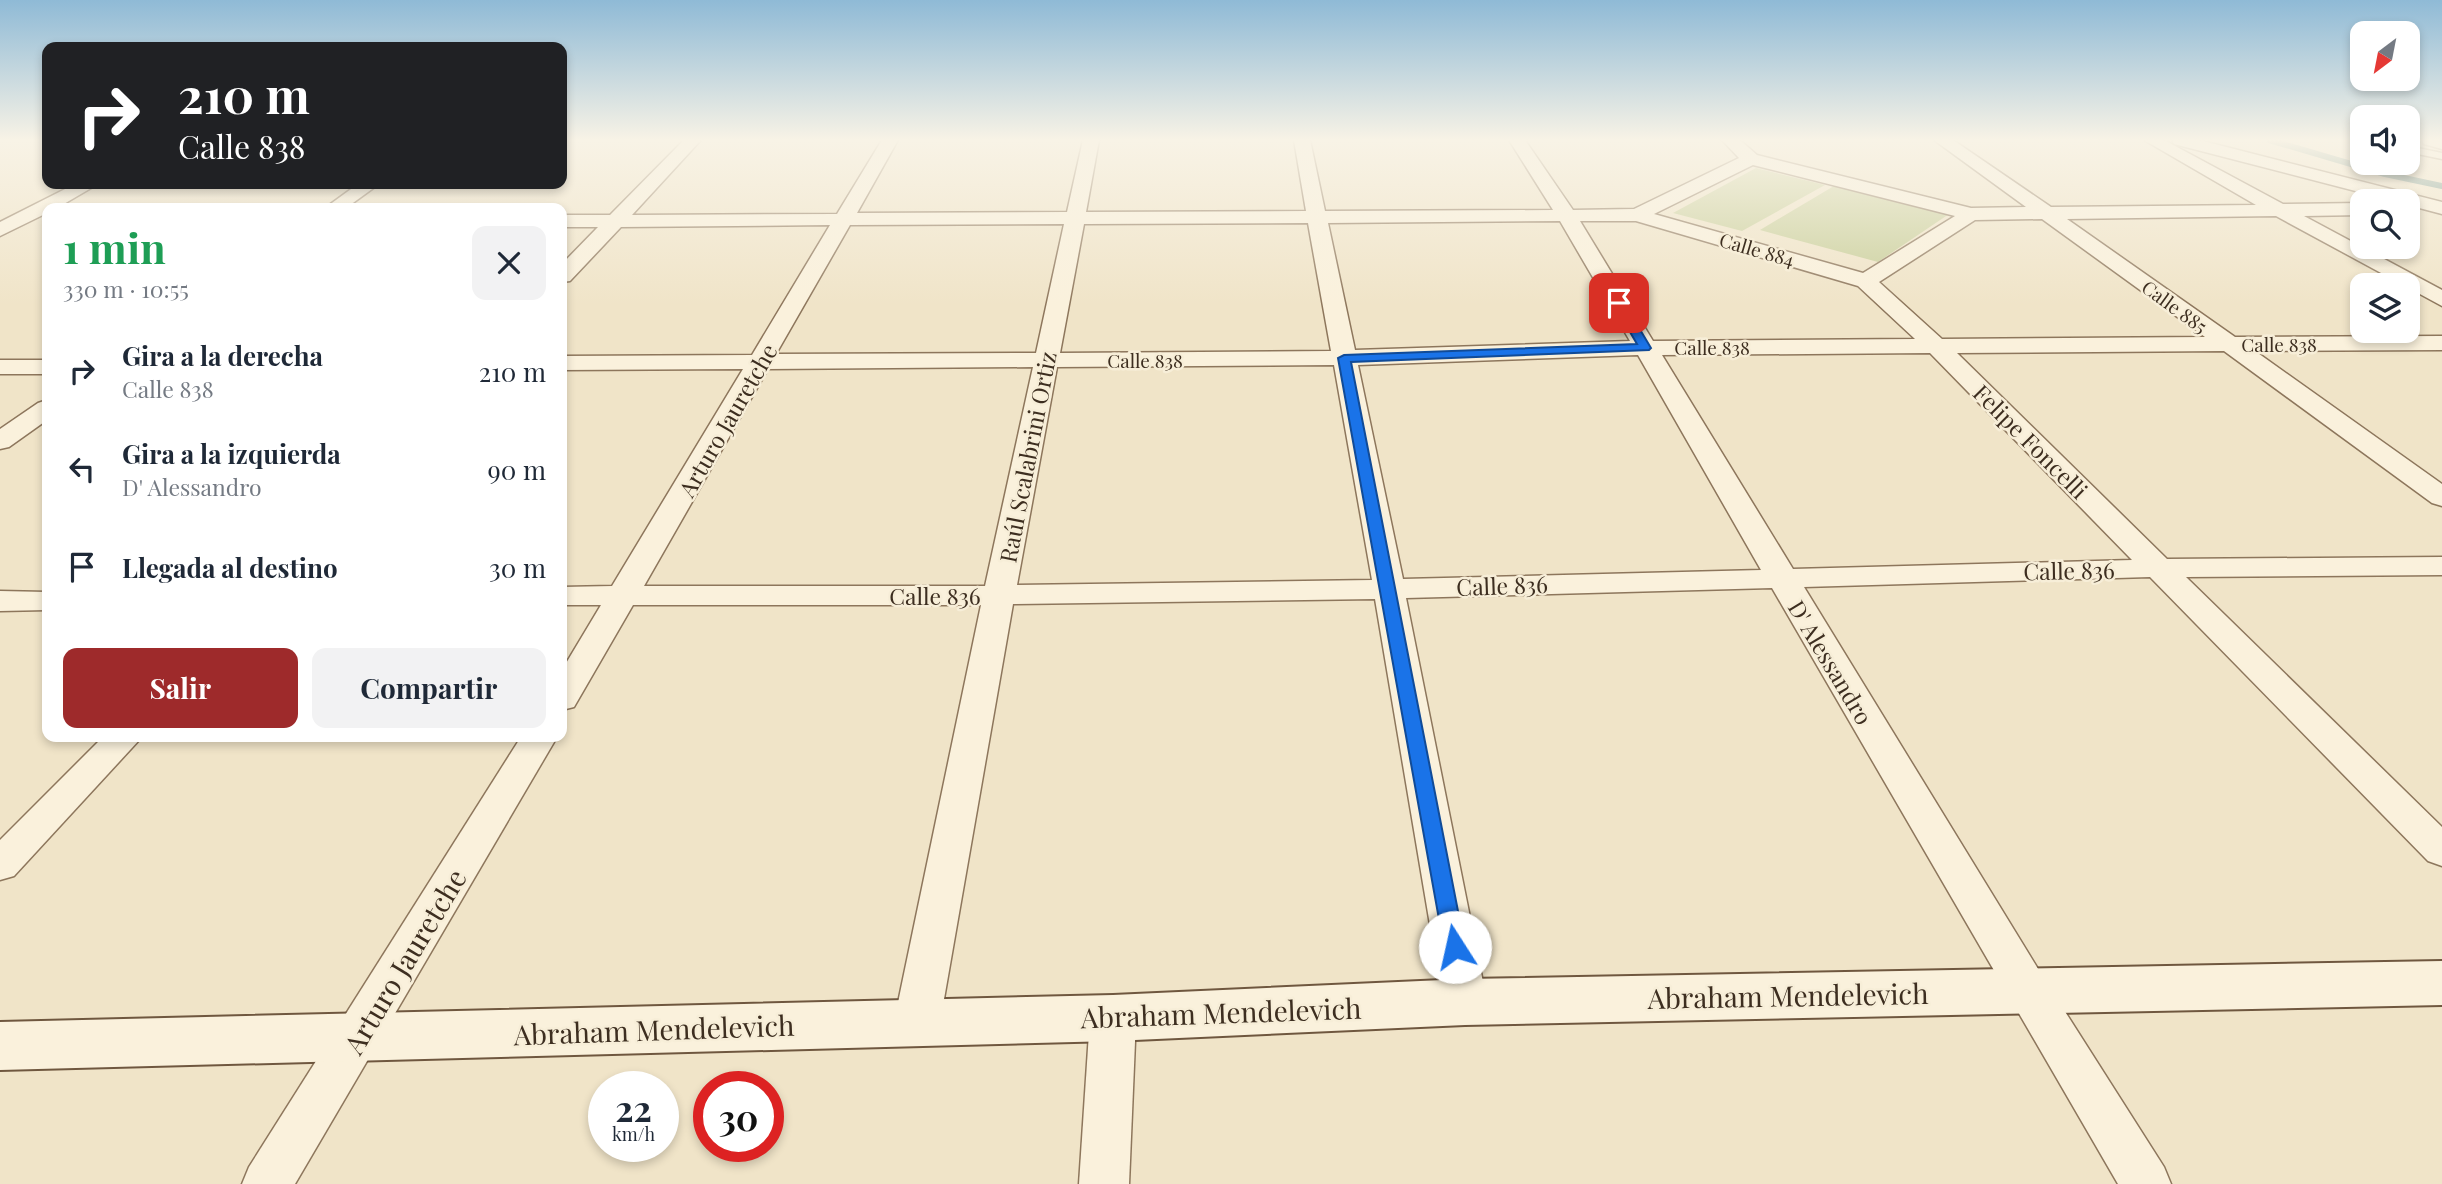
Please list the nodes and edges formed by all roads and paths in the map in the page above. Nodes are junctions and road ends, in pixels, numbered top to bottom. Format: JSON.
{"nodes":[{"id":1,"x":639,"y":195,"type":"edge"},
{"id":2,"x":859,"y":195,"type":"edge"},
{"id":3,"x":1080,"y":195,"type":"edge"},
{"id":4,"x":1311,"y":195,"type":"edge"},
{"id":5,"x":1554,"y":195,"type":"edge"},
{"id":6,"x":1677,"y":195,"type":"edge"},
{"id":7,"x":1895,"y":195,"type":"edge"},
{"id":8,"x":2023,"y":195,"type":"edge"},
{"id":9,"x":2255,"y":195,"type":"edge"},
{"id":10,"x":2391,"y":195,"type":"edge"},
{"id":11,"x":42,"y":207,"type":"edge"},
{"id":12,"x":2436,"y":207,"type":"edge"},
{"id":13,"x":2350,"y":209,"type":"edge"},
{"id":14,"x":2283,"y":210,"type":"junction"},
{"id":15,"x":2046,"y":211,"type":"junction"},
{"id":16,"x":1566,"y":214,"type":"junction"},
{"id":17,"x":1970,"y":214,"type":"junction"},
{"id":18,"x":1636,"y":215,"type":"junction"},
{"id":19,"x":1315,"y":216,"type":"junction"},
{"id":20,"x":1075,"y":217,"type":"junction"},
{"id":21,"x":846,"y":219,"type":"junction"},
{"id":22,"x":567,"y":221,"type":"edge"},
{"id":23,"x":614,"y":221,"type":"junction"},
{"id":24,"x":42,"y":223,"type":"edge"},
{"id":25,"x":4,"y":226,"type":"edge"},
{"id":26,"x":567,"y":271,"type":"edge"},
{"id":27,"x":1866,"y":281,"type":"junction"},
{"id":28,"x":2442,"y":299,"type":"edge"},
{"id":29,"x":2442,"y":343,"type":"edge"},
{"id":30,"x":2226,"y":344,"type":"junction"},
{"id":31,"x":1936,"y":346,"type":"junction"},
{"id":32,"x":1645,"y":348,"type":"junction"},
{"id":33,"x":1344,"y":358,"type":"junction"},
{"id":34,"x":1046,"y":361,"type":"junction"},
{"id":35,"x":567,"y":363,"type":"edge"},
{"id":36,"x":760,"y":363,"type":"junction"},
{"id":37,"x":42,"y":367,"type":"edge"},
{"id":38,"x":0,"y":368,"type":"edge"},
{"id":39,"x":42,"y":412,"type":"edge"},
{"id":40,"x":0,"y":441,"type":"edge"},
{"id":41,"x":2442,"y":497,"type":"edge"},
{"id":42,"x":2442,"y":566,"type":"edge"},
{"id":43,"x":2160,"y":568,"type":"junction"},
{"id":44,"x":1780,"y":576,"type":"junction"},
{"id":45,"x":1389,"y":589,"type":"junction"},
{"id":46,"x":999,"y":594,"type":"junction"},
{"id":47,"x":624,"y":595,"type":"junction"},
{"id":48,"x":567,"y":596,"type":"edge"},
{"id":49,"x":0,"y":601,"type":"edge"},
{"id":50,"x":42,"y":601,"type":"edge"},
{"id":51,"x":567,"y":691,"type":"edge"},
{"id":52,"x":119,"y":742,"type":"edge"},
{"id":53,"x":536,"y":742,"type":"edge"},
{"id":54,"x":2442,"y":850,"type":"edge"},
{"id":55,"x":0,"y":865,"type":"edge"},
{"id":56,"x":2442,"y":982,"type":"edge"},
{"id":57,"x":2027,"y":990,"type":"junction"},
{"id":58,"x":1465,"y":1002,"type":"junction"},
{"id":59,"x":1113,"y":1018,"type":"junction"},
{"id":60,"x":918,"y":1022,"type":"junction"},
{"id":61,"x":359,"y":1037,"type":"junction"},
{"id":62,"x":0,"y":1046,"type":"edge"},
{"id":63,"x":267,"y":1184,"type":"edge"},
{"id":64,"x":1104,"y":1184,"type":"edge"},
{"id":65,"x":2147,"y":1184,"type":"edge"}],
"edges":[{"from":1,"to":23,"type":"street"},
{"from":2,"to":21,"type":"street","name":"Arturo Jauretche"},
{"from":3,"to":20,"type":"street","name":"Raúl Scalabrini Ortiz"},
{"from":4,"to":19,"type":"street"},
{"from":5,"to":16,"type":"street","name":"D' Alessandro"},
{"from":6,"to":18,"type":"street"},
{"from":7,"to":17,"type":"street"},
{"from":8,"to":15,"type":"street","name":"Calle 885"},
{"from":9,"to":14,"type":"street"},
{"from":10,"to":12,"type":"street"},
{"from":11,"to":25,"type":"street"},
{"from":13,"to":14,"type":"street"},
{"from":14,"to":15,"type":"street"},
{"from":14,"to":28,"type":"street"},
{"from":15,"to":17,"type":"street"},
{"from":15,"to":30,"type":"street","name":"Calle 885"},
{"from":16,"to":18,"type":"street"},
{"from":16,"to":19,"type":"street"},
{"from":16,"to":32,"type":"street","name":"D' Alessandro"},
{"from":17,"to":27,"type":"street"},
{"from":18,"to":27,"type":"street","name":"Calle 884"},
{"from":19,"to":20,"type":"street"},
{"from":19,"to":33,"type":"street"},
{"from":20,"to":21,"type":"street"},
{"from":20,"to":34,"type":"street","name":"Raúl Scalabrini Ortiz"},
{"from":21,"to":23,"type":"street"},
{"from":21,"to":36,"type":"street","name":"Arturo Jauretche"},
{"from":22,"to":23,"type":"street"},
{"from":23,"to":26,"type":"street"},
{"from":24,"to":25,"type":"street"},
{"from":27,"to":31,"type":"street","name":"Felipe Foncelli"},
{"from":29,"to":30,"type":"street","name":"Calle 838"},
{"from":30,"to":31,"type":"street","name":"Calle 838"},
{"from":30,"to":41,"type":"street","name":"Calle 885"},
{"from":31,"to":32,"type":"street","name":"Calle 838"},
{"from":31,"to":43,"type":"street","name":"Felipe Foncelli"},
{"from":32,"to":33,"type":"street","name":"Calle 838"},
{"from":32,"to":44,"type":"street","name":"D' Alessandro"},
{"from":33,"to":34,"type":"street","name":"Calle 838"},
{"from":33,"to":45,"type":"street"},
{"from":34,"to":36,"type":"street","name":"Calle 838"},
{"from":34,"to":46,"type":"street","name":"Raúl Scalabrini Ortiz"},
{"from":35,"to":36,"type":"street","name":"Calle 838"},
{"from":36,"to":47,"type":"street","name":"Arturo Jauretche"},
{"from":37,"to":38,"type":"street"},
{"from":39,"to":40,"type":"street"},
{"from":42,"to":43,"type":"street","name":"Calle 836"},
{"from":43,"to":44,"type":"street","name":"Calle 836"},
{"from":43,"to":54,"type":"street","name":"Felipe Foncelli"},
{"from":44,"to":45,"type":"street","name":"Calle 836"},
{"from":44,"to":57,"type":"street","name":"D' Alessandro"},
{"from":45,"to":46,"type":"street","name":"Calle 836"},
{"from":45,"to":58,"type":"street"},
{"from":46,"to":47,"type":"street","name":"Calle 836"},
{"from":46,"to":60,"type":"street","name":"Raúl Scalabrini Ortiz"},
{"from":47,"to":48,"type":"street","name":"Calle 836"},
{"from":47,"to":51,"type":"street","name":"Arturo Jauretche"},
{"from":49,"to":50,"type":"street"},
{"from":52,"to":55,"type":"street"},
{"from":53,"to":61,"type":"street","name":"Arturo Jauretche"},
{"from":56,"to":57,"type":"street","name":"Abraham Mendelevich"},
{"from":57,"to":58,"type":"street","name":"Abraham Mendelevich"},
{"from":57,"to":65,"type":"street","name":"D' Alessandro"},
{"from":58,"to":59,"type":"street","name":"Abraham Mendelevich"},
{"from":59,"to":60,"type":"street","name":"Abraham Mendelevich"},
{"from":59,"to":64,"type":"street"},
{"from":60,"to":61,"type":"street","name":"Abraham Mendelevich"},
{"from":61,"to":62,"type":"street","name":"Abraham Mendelevich"},
{"from":61,"to":63,"type":"street","name":"Arturo Jauretche"}]}
